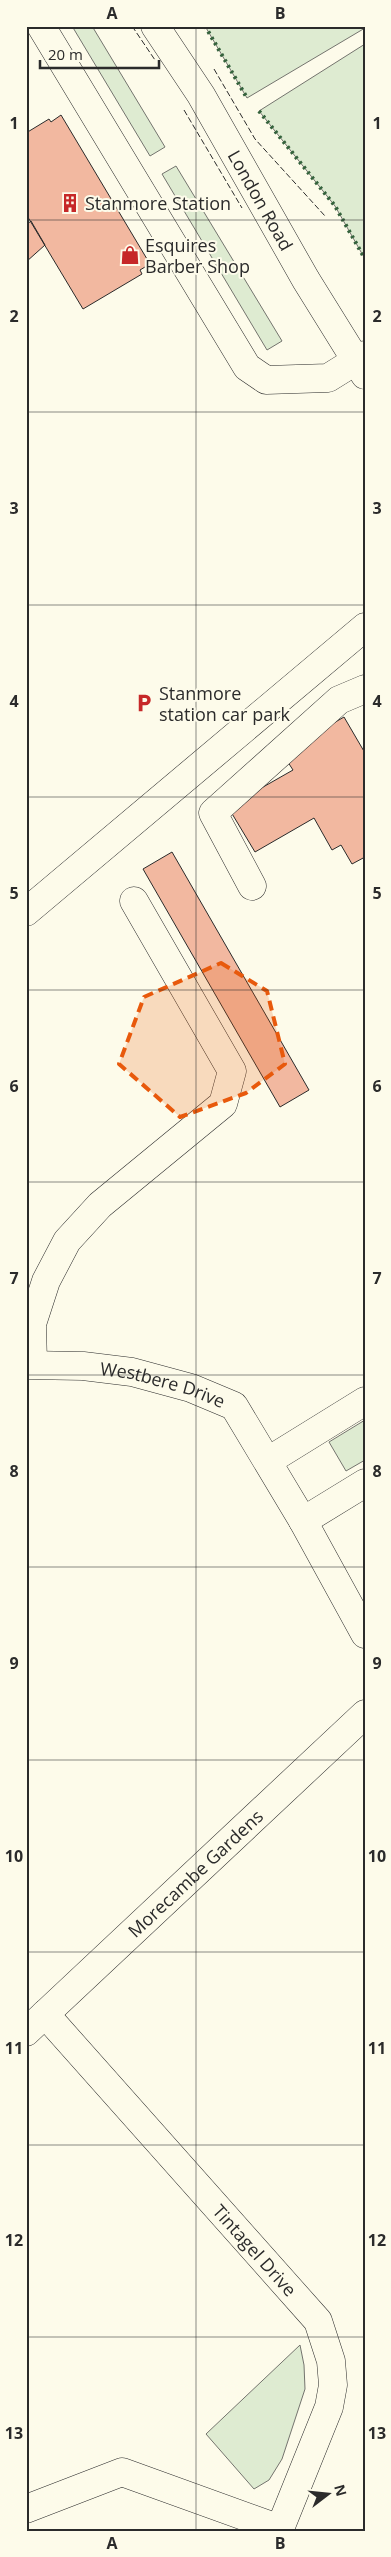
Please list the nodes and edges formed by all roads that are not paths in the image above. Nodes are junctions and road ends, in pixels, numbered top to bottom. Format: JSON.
{"nodes":[{"id":1,"x":41,"y":26,"type":"edge"},
{"id":2,"x":156,"y":26,"type":"edge"},
{"id":3,"x":362,"y":364,"type":"edge"},
{"id":4,"x":365,"y":627,"type":"edge"},
{"id":5,"x":365,"y":689,"type":"edge"},
{"id":6,"x":252,"y":886,"type":"dead end"},
{"id":7,"x":134,"y":901,"type":"dead end"},
{"id":8,"x":26,"y":912,"type":"edge"},
{"id":9,"x":30,"y":1365,"type":"edge"},
{"id":10,"x":365,"y":1401,"type":"edge"},
{"id":11,"x":268,"y":1461,"type":"junction"},
{"id":12,"x":365,"y":1483,"type":"edge"},
{"id":13,"x":302,"y":1520,"type":"junction"},
{"id":14,"x":365,"y":1634,"type":"edge"},
{"id":15,"x":365,"y":1714,"type":"edge"},
{"id":16,"x":36,"y":2023,"type":"edge"},
{"id":17,"x":26,"y":2510,"type":"edge"},
{"id":18,"x":280,"y":2530,"type":"edge"}],
"edges":[{"from":1,"to":3,"type":"street"},
{"from":2,"to":3,"type":"street","name":"London Road"},
{"from":4,"to":8,"type":"street"},
{"from":5,"to":6,"type":"street"},
{"from":7,"to":9,"type":"street"},
{"from":9,"to":11,"type":"street","name":"Westbere Drive"},
{"from":10,"to":11,"type":"street"},
{"from":11,"to":13,"type":"street"},
{"from":12,"to":13,"type":"street"},
{"from":13,"to":14,"type":"street"},
{"from":15,"to":16,"type":"street","name":"Morecambe Gardens"},
{"from":16,"to":18,"type":"street","name":"Tintagel Drive"},
{"from":17,"to":18,"type":"street"}]}
